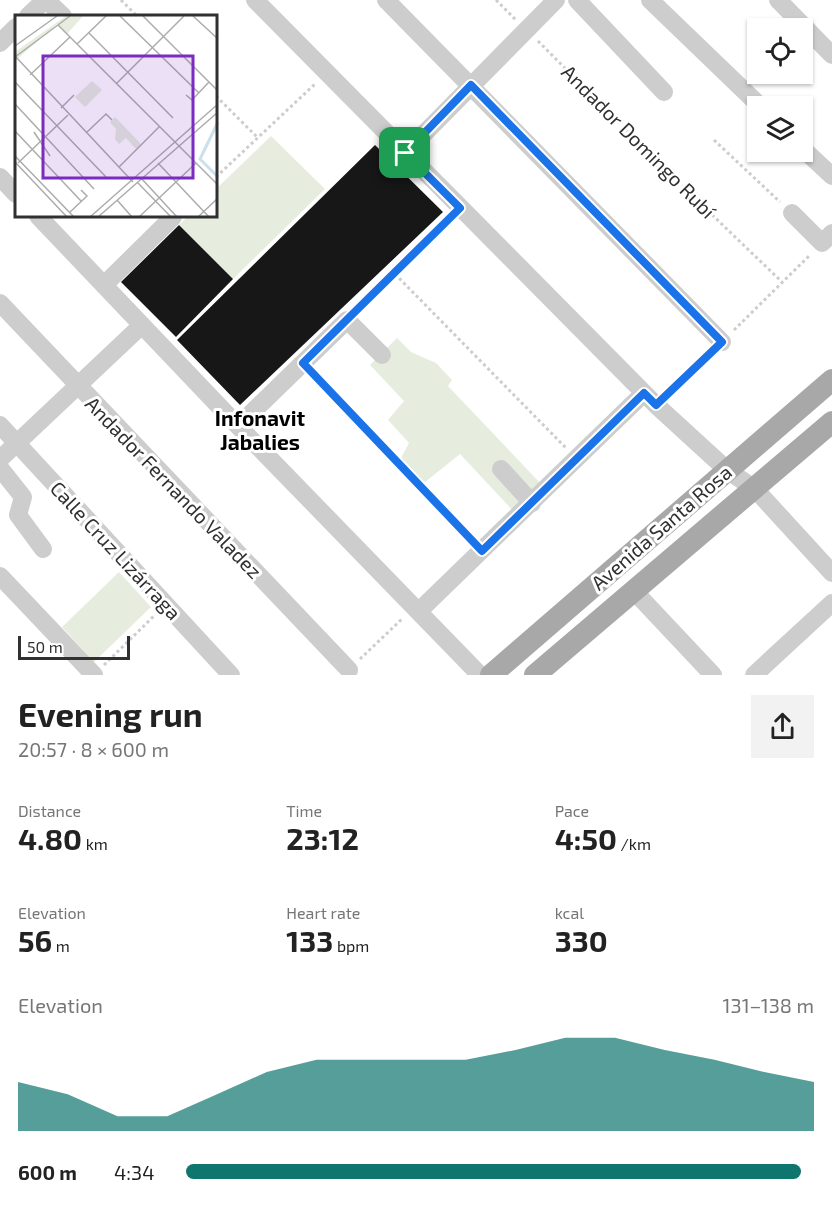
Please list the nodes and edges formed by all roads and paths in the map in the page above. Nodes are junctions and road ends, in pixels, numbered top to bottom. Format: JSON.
{"nodes":[{"id":1,"x":46,"y":0,"type":"edge"},
{"id":2,"x":121,"y":0,"type":"edge"},
{"id":3,"x":255,"y":0,"type":"edge"},
{"id":4,"x":386,"y":0,"type":"edge"},
{"id":5,"x":496,"y":0,"type":"edge"},
{"id":6,"x":556,"y":0,"type":"edge"},
{"id":7,"x":577,"y":0,"type":"edge"},
{"id":8,"x":650,"y":0,"type":"edge"},
{"id":9,"x":778,"y":0,"type":"edge"},
{"id":10,"x":29,"y":15,"type":"edge"},
{"id":11,"x":62,"y":15,"type":"edge"},
{"id":12,"x":137,"y":15,"type":"edge"},
{"id":13,"x":15,"y":28,"type":"edge"},
{"id":14,"x":526,"y":29,"type":"junction"},
{"id":15,"x":0,"y":43,"type":"edge"},
{"id":16,"x":832,"y":55,"type":"edge"},
{"id":17,"x":327,"y":73,"type":"junction"},
{"id":18,"x":471,"y":85,"type":"junction"},
{"id":19,"x":664,"y":92,"type":"dead end"},
{"id":20,"x":750,"y":96,"type":"edge"},
{"id":21,"x":218,"y":98,"type":"edge"},
{"id":22,"x":258,"y":138,"type":"junction"},
{"id":23,"x":714,"y":140,"type":"dead end"},
{"id":24,"x":405,"y":153,"type":"junction"},
{"id":25,"x":813,"y":158,"type":"edge"},
{"id":26,"x":218,"y":175,"type":"edge"},
{"id":27,"x":832,"y":176,"type":"edge"},
{"id":28,"x":0,"y":177,"type":"edge"},
{"id":29,"x":15,"y":193,"type":"edge"},
{"id":30,"x":460,"y":208,"type":"junction"},
{"id":31,"x":792,"y":213,"type":"joint"},
{"id":32,"x":40,"y":218,"type":"edge"},
{"id":33,"x":172,"y":218,"type":"edge"},
{"id":34,"x":827,"y":238,"type":"edge"},
{"id":35,"x":395,"y":274,"type":"junction"},
{"id":36,"x":782,"y":282,"type":"junction"},
{"id":37,"x":104,"y":285,"type":"junction"},
{"id":38,"x":0,"y":303,"type":"edge"},
{"id":39,"x":347,"y":320,"type":"junction"},
{"id":40,"x":142,"y":325,"type":"junction"},
{"id":41,"x":722,"y":342,"type":"junction"},
{"id":42,"x":382,"y":355,"type":"dead end"},
{"id":43,"x":303,"y":363,"type":"junction"},
{"id":44,"x":832,"y":380,"type":"edge"},
{"id":45,"x":77,"y":386,"type":"junction"},
{"id":46,"x":650,"y":399,"type":"junction"},
{"id":47,"x":832,"y":423,"type":"edge"},
{"id":48,"x":0,"y":425,"type":"edge"},
{"id":49,"x":238,"y":426,"type":"junction"},
{"id":50,"x":17,"y":443,"type":"junction"},
{"id":51,"x":0,"y":459,"type":"edge"},
{"id":52,"x":577,"y":460,"type":"junction"},
{"id":53,"x":0,"y":468,"type":"edge"},
{"id":54,"x":501,"y":469,"type":"dead end"},
{"id":55,"x":727,"y":470,"type":"junction"},
{"id":56,"x":755,"y":489,"type":"junction"},
{"id":57,"x":532,"y":503,"type":"junction"},
{"id":58,"x":43,"y":549,"type":"dead end"},
{"id":59,"x":482,"y":551,"type":"junction"},
{"id":60,"x":832,"y":573,"type":"edge"},
{"id":61,"x":0,"y":576,"type":"edge"},
{"id":62,"x":634,"y":591,"type":"junction"},
{"id":63,"x":832,"y":603,"type":"edge"},
{"id":64,"x":167,"y":604,"type":"junction"},
{"id":65,"x":419,"y":610,"type":"junction"},
{"id":66,"x":349,"y":670,"type":"joint"},
{"id":67,"x":539,"y":674,"type":"edge"},
{"id":68,"x":94,"y":675,"type":"edge"},
{"id":69,"x":231,"y":675,"type":"edge"},
{"id":70,"x":480,"y":675,"type":"edge"},
{"id":71,"x":491,"y":675,"type":"edge"},
{"id":72,"x":713,"y":675,"type":"edge"},
{"id":73,"x":754,"y":675,"type":"edge"}],
"edges":[{"from":1,"to":10,"type":"street"},
{"from":1,"to":11,"type":"street"},
{"from":2,"to":12,"type":"path"},
{"from":3,"to":17,"type":"street"},
{"from":4,"to":18,"type":"street"},
{"from":5,"to":14,"type":"path","name":"Andador Domingo Rubí"},
{"from":6,"to":14,"type":"street"},
{"from":7,"to":19,"type":"street"},
{"from":8,"to":20,"type":"street"},
{"from":9,"to":16,"type":"street"},
{"from":13,"to":15,"type":"street"},
{"from":14,"to":18,"type":"street"},
{"from":14,"to":36,"type":"path","name":"Andador Domingo Rubí"},
{"from":17,"to":22,"type":"path"},
{"from":17,"to":24,"type":"street"},
{"from":18,"to":24,"type":"street"},
{"from":18,"to":41,"type":"street"},
{"from":21,"to":22,"type":"path"},
{"from":22,"to":26,"type":"path"},
{"from":23,"to":31,"type":"path"},
{"from":24,"to":30,"type":"street"},
{"from":25,"to":27,"type":"street"},
{"from":28,"to":29,"type":"street"},
{"from":30,"to":35,"type":"path"},
{"from":30,"to":46,"type":"street"},
{"from":31,"to":34,"type":"street"},
{"from":32,"to":37,"type":"street"},
{"from":33,"to":37,"type":"street"},
{"from":34,"to":36,"type":"path"},
{"from":35,"to":39,"type":"path"},
{"from":35,"to":52,"type":"path"},
{"from":36,"to":41,"type":"path"},
{"from":37,"to":40,"type":"street"},
{"from":38,"to":45,"type":"street","name":"Andador Fernando Valadez"},
{"from":39,"to":42,"type":"street"},
{"from":39,"to":43,"type":"street"},
{"from":40,"to":45,"type":"street"},
{"from":40,"to":49,"type":"street"},
{"from":41,"to":46,"type":"path"},
{"from":43,"to":49,"type":"street"},
{"from":43,"to":59,"type":"path"},
{"from":44,"to":55,"type":"main road","name":"Avenida Santa Rosa"},
{"from":45,"to":50,"type":"street"},
{"from":45,"to":66,"type":"street","name":"Andador Fernando Valadez"},
{"from":46,"to":52,"type":"street"},
{"from":46,"to":55,"type":"street"},
{"from":47,"to":56,"type":"main road","name":"Avenida Santa Rosa"},
{"from":48,"to":50,"type":"street","name":"Calle Cruz Lizárraga"},
{"from":49,"to":65,"type":"street"},
{"from":50,"to":51,"type":"street"},
{"from":50,"to":64,"type":"street","name":"Calle Cruz Lizárraga"},
{"from":52,"to":57,"type":"street"},
{"from":53,"to":58,"type":"street"},
{"from":54,"to":57,"type":"street"},
{"from":55,"to":56,"type":"street"},
{"from":55,"to":71,"type":"main road","name":"Avenida Santa Rosa"},
{"from":56,"to":60,"type":"street"},
{"from":56,"to":62,"type":"main road","name":"Avenida Santa Rosa"},
{"from":57,"to":59,"type":"street"},
{"from":59,"to":65,"type":"street"},
{"from":61,"to":68,"type":"street"},
{"from":62,"to":67,"type":"main road","name":"Avenida Santa Rosa"},
{"from":62,"to":72,"type":"street"},
{"from":63,"to":73,"type":"street"},
{"from":64,"to":68,"type":"path"},
{"from":64,"to":69,"type":"street","name":"Calle Cruz Lizárraga"},
{"from":65,"to":66,"type":"path"},
{"from":65,"to":70,"type":"street"}]}
